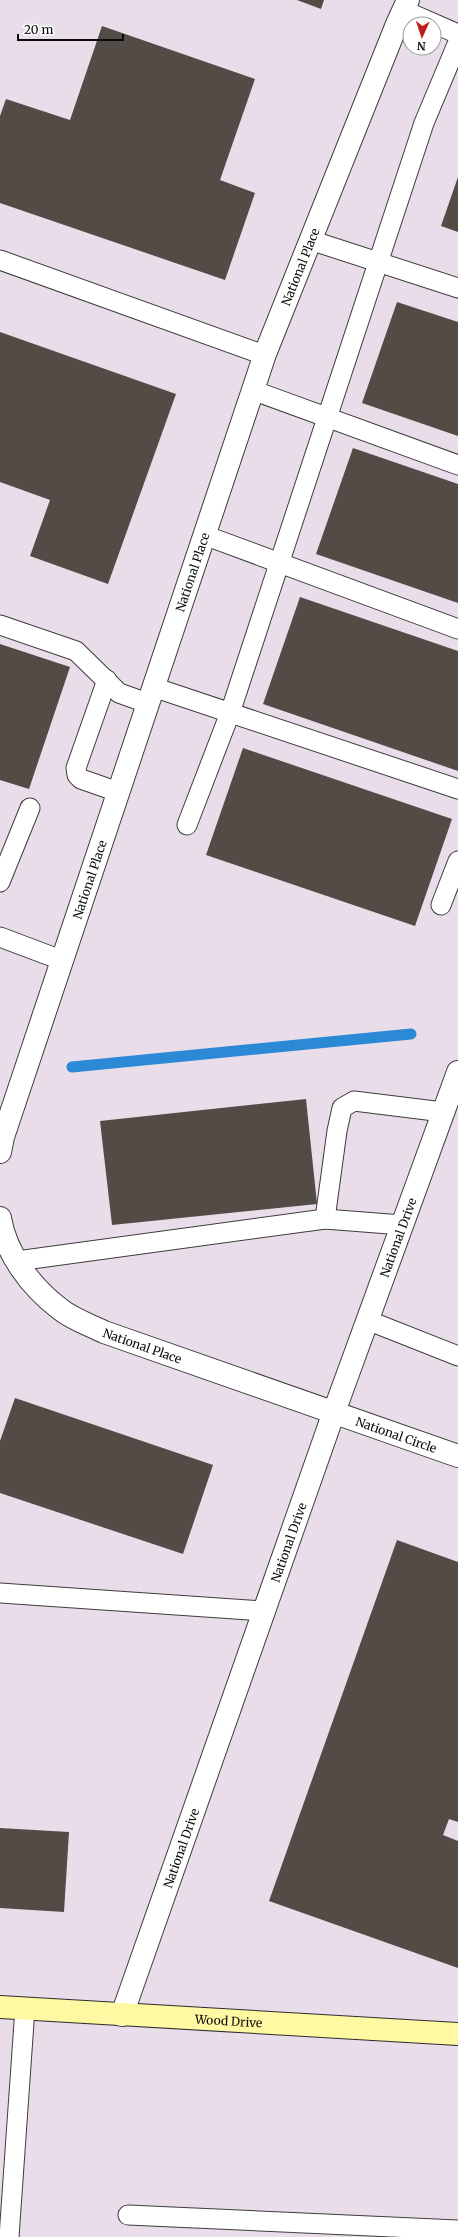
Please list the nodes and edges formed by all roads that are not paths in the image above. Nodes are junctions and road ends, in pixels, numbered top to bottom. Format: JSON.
{"nodes":[{"id":1,"x":406,"y":5,"type":"edge"},
{"id":2,"x":458,"y":34,"type":"edge"},
{"id":3,"x":458,"y":42,"type":"edge"},
{"id":4,"x":310,"y":240,"type":"junction"},
{"id":5,"x":0,"y":260,"type":"edge"},
{"id":6,"x":378,"y":262,"type":"junction"},
{"id":7,"x":458,"y":288,"type":"edge"},
{"id":8,"x":264,"y":355,"type":"junction"},
{"id":9,"x":252,"y":390,"type":"junction"},
{"id":10,"x":327,"y":418,"type":"junction"},
{"id":11,"x":458,"y":465,"type":"edge"},
{"id":12,"x":204,"y":535,"type":"junction"},
{"id":13,"x":279,"y":563,"type":"junction"},
{"id":14,"x":0,"y":625,"type":"edge"},
{"id":15,"x":458,"y":629,"type":"edge"},
{"id":16,"x":107,"y":680,"type":"junction"},
{"id":17,"x":150,"y":695,"type":"junction"},
{"id":18,"x":230,"y":713,"type":"junction"},
{"id":19,"x":458,"y":789,"type":"edge"},
{"id":20,"x":118,"y":792,"type":"junction"},
{"id":21,"x":30,"y":808,"type":"dead end"},
{"id":22,"x":187,"y":825,"type":"dead end"},
{"id":23,"x":458,"y":861,"type":"edge"},
{"id":24,"x":0,"y":882,"type":"edge"},
{"id":25,"x":441,"y":905,"type":"dead end"},
{"id":26,"x":0,"y":937,"type":"edge"},
{"id":27,"x":62,"y":960,"type":"junction"},
{"id":28,"x":458,"y":1072,"type":"edge"},
{"id":29,"x":443,"y":1112,"type":"junction"},
{"id":30,"x":0,"y":1152,"type":"edge"},
{"id":31,"x":0,"y":1218,"type":"edge"},
{"id":32,"x":325,"y":1219,"type":"junction"},
{"id":33,"x":402,"y":1225,"type":"junction"},
{"id":34,"x":17,"y":1261,"type":"junction"},
{"id":35,"x":367,"y":1320,"type":"junction"},
{"id":36,"x":458,"y":1356,"type":"edge"},
{"id":37,"x":334,"y":1412,"type":"junction"},
{"id":38,"x":458,"y":1456,"type":"edge"},
{"id":39,"x":0,"y":1593,"type":"edge"},
{"id":40,"x":264,"y":1611,"type":"junction"},
{"id":41,"x":0,"y":2007,"type":"edge"},
{"id":42,"x":25,"y":2008,"type":"junction"},
{"id":43,"x":122,"y":2015,"type":"junction"},
{"id":44,"x":458,"y":2034,"type":"edge"},
{"id":45,"x":128,"y":2215,"type":"dead end"},
{"id":46,"x":458,"y":2230,"type":"edge"},
{"id":47,"x":9,"y":2237,"type":"edge"}],
"edges":[{"from":1,"to":2,"type":"lane"},
{"from":1,"to":4,"type":"street","name":"National Place"},
{"from":3,"to":6,"type":"lane"},
{"from":4,"to":6,"type":"lane"},
{"from":4,"to":8,"type":"street","name":"National Place"},
{"from":5,"to":8,"type":"lane"},
{"from":6,"to":7,"type":"lane"},
{"from":6,"to":10,"type":"lane"},
{"from":8,"to":9,"type":"street","name":"National Place"},
{"from":9,"to":10,"type":"lane"},
{"from":9,"to":12,"type":"street","name":"National Place"},
{"from":10,"to":11,"type":"lane"},
{"from":10,"to":13,"type":"lane"},
{"from":12,"to":13,"type":"lane"},
{"from":12,"to":17,"type":"street","name":"National Place"},
{"from":13,"to":15,"type":"lane"},
{"from":13,"to":18,"type":"lane"},
{"from":14,"to":16,"type":"lane"},
{"from":16,"to":17,"type":"lane"},
{"from":16,"to":20,"type":"lane"},
{"from":17,"to":18,"type":"lane"},
{"from":17,"to":20,"type":"street","name":"National Place"},
{"from":18,"to":19,"type":"lane"},
{"from":18,"to":22,"type":"lane"},
{"from":20,"to":27,"type":"street","name":"National Place"},
{"from":21,"to":24,"type":"lane"},
{"from":23,"to":25,"type":"lane"},
{"from":26,"to":27,"type":"lane"},
{"from":27,"to":30,"type":"street","name":"National Place"},
{"from":28,"to":29,"type":"street","name":"National Drive"},
{"from":29,"to":32,"type":"lane"},
{"from":29,"to":33,"type":"street","name":"National Drive"},
{"from":31,"to":34,"type":"street","name":"National Place"},
{"from":32,"to":33,"type":"lane"},
{"from":32,"to":34,"type":"lane"},
{"from":33,"to":35,"type":"street","name":"National Drive"},
{"from":34,"to":37,"type":"street","name":"National Place"},
{"from":35,"to":36,"type":"lane"},
{"from":35,"to":37,"type":"street","name":"National Drive"},
{"from":37,"to":38,"type":"street","name":"National Circle"},
{"from":37,"to":40,"type":"street","name":"National Drive"},
{"from":39,"to":40,"type":"lane"},
{"from":40,"to":43,"type":"street","name":"National Drive"},
{"from":41,"to":42,"type":"street","name":"Wood Drive"},
{"from":42,"to":43,"type":"street","name":"Wood Drive"},
{"from":42,"to":47,"type":"lane"},
{"from":43,"to":44,"type":"street","name":"Wood Drive"},
{"from":45,"to":46,"type":"lane"}]}
